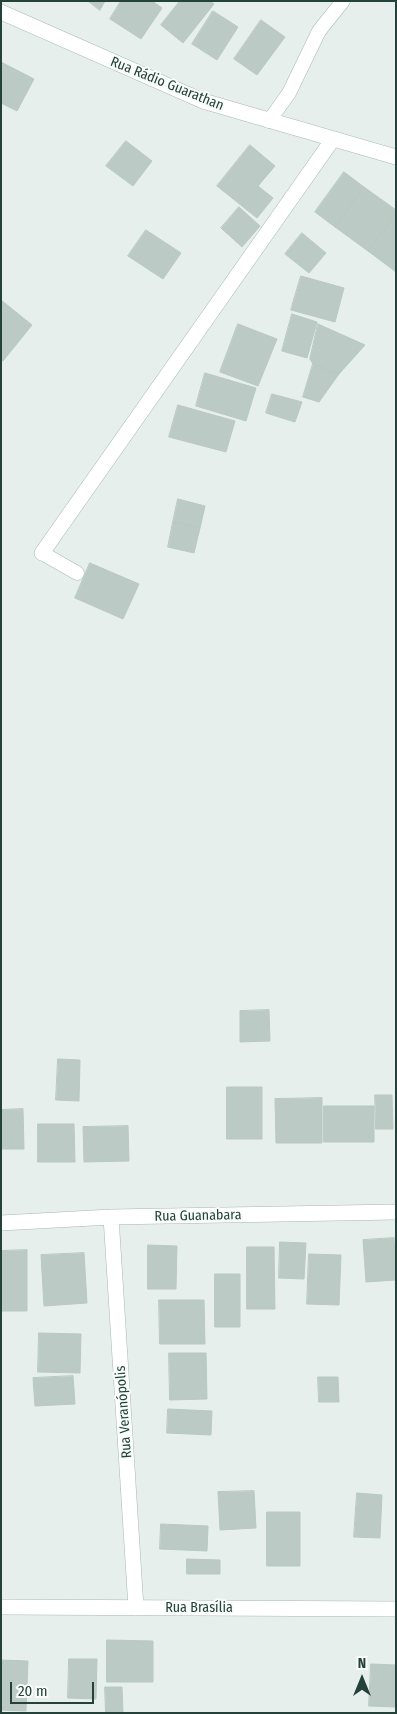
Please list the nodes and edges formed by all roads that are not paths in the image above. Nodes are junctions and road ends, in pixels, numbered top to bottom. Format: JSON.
{"nodes":[{"id":1,"x":343,"y":1,"type":"edge"},
{"id":2,"x":1,"y":12,"type":"edge"},
{"id":3,"x":269,"y":121,"type":"junction"},
{"id":4,"x":333,"y":139,"type":"junction"},
{"id":5,"x":396,"y":157,"type":"edge"},
{"id":6,"x":42,"y":553,"type":"joint"},
{"id":7,"x":77,"y":573,"type":"dead end"},
{"id":8,"x":396,"y":1212,"type":"edge"},
{"id":9,"x":111,"y":1217,"type":"junction"},
{"id":10,"x":1,"y":1223,"type":"edge"},
{"id":11,"x":1,"y":1607,"type":"edge"},
{"id":12,"x":136,"y":1608,"type":"junction"},
{"id":13,"x":396,"y":1609,"type":"edge"}],
"edges":[{"from":1,"to":3,"type":"lane"},
{"from":2,"to":3,"type":"street","name":"Rua Rádio Guarathan"},
{"from":3,"to":4,"type":"street","name":"Rua Rádio Guarathan"},
{"from":4,"to":5,"type":"street","name":"Rua Rádio Guarathan"},
{"from":4,"to":6,"type":"street"},
{"from":6,"to":7,"type":"lane"},
{"from":8,"to":9,"type":"street","name":"Rua Guanabara"},
{"from":9,"to":10,"type":"street","name":"Rua Guanabara"},
{"from":9,"to":12,"type":"street","name":"Rua Veranópolis"},
{"from":11,"to":12,"type":"street","name":"Rua Brasília"},
{"from":12,"to":13,"type":"street","name":"Rua Brasília"}]}
